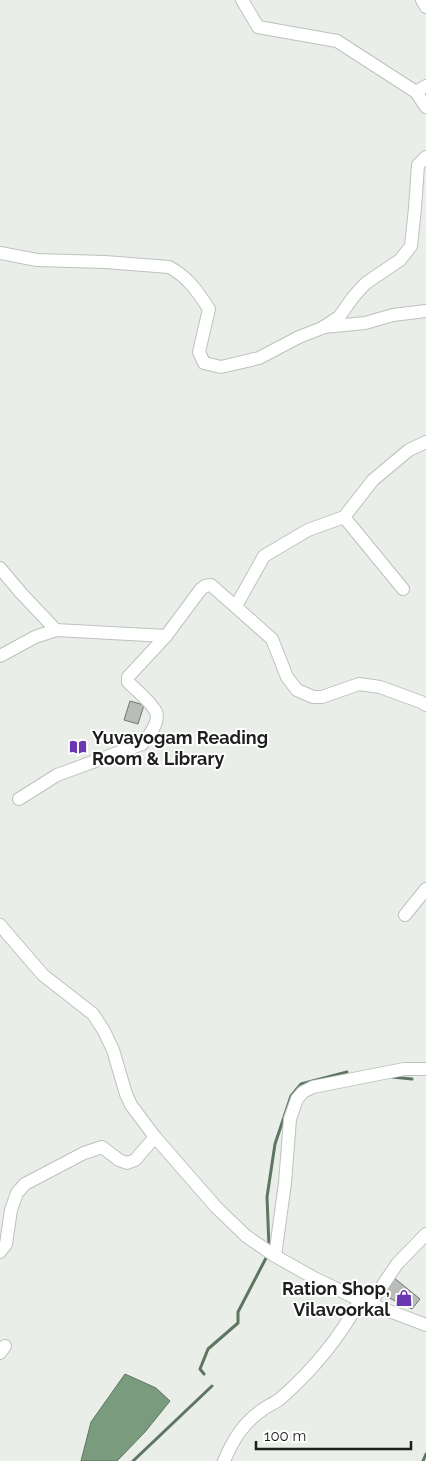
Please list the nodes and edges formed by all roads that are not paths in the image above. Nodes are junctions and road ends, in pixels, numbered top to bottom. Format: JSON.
{"nodes":[{"id":1,"x":242,"y":0,"type":"edge"},
{"id":2,"x":422,"y":0,"type":"edge"},
{"id":3,"x":426,"y":7,"type":"edge"},
{"id":4,"x":421,"y":89,"type":"edge"},
{"id":5,"x":426,"y":107,"type":"edge"},
{"id":6,"x":426,"y":157,"type":"edge"},
{"id":7,"x":0,"y":253,"type":"edge"},
{"id":8,"x":426,"y":311,"type":"edge"},
{"id":9,"x":322,"y":328,"type":"junction"},
{"id":10,"x":426,"y":442,"type":"edge"},
{"id":11,"x":344,"y":516,"type":"junction"},
{"id":12,"x":0,"y":568,"type":"edge"},
{"id":13,"x":403,"y":589,"type":"dead end"},
{"id":14,"x":236,"y":606,"type":"junction"},
{"id":15,"x":56,"y":630,"type":"junction"},
{"id":16,"x":166,"y":636,"type":"junction"},
{"id":17,"x":0,"y":656,"type":"edge"},
{"id":18,"x":426,"y":705,"type":"edge"},
{"id":19,"x":19,"y":799,"type":"dead end"},
{"id":20,"x":426,"y":889,"type":"edge"},
{"id":21,"x":405,"y":915,"type":"dead end"},
{"id":22,"x":0,"y":925,"type":"edge"},
{"id":23,"x":426,"y":1069,"type":"edge"},
{"id":24,"x":155,"y":1137,"type":"junction"},
{"id":25,"x":426,"y":1234,"type":"edge"},
{"id":26,"x":0,"y":1252,"type":"edge"},
{"id":27,"x":275,"y":1256,"type":"junction"},
{"id":28,"x":365,"y":1302,"type":"junction"},
{"id":29,"x":426,"y":1325,"type":"edge"},
{"id":30,"x":224,"y":1461,"type":"edge"}],
"edges":[{"from":1,"to":4,"type":"street"},
{"from":2,"to":3,"type":"street"},
{"from":4,"to":5,"type":"street"},
{"from":6,"to":9,"type":"street"},
{"from":7,"to":9,"type":"street"},
{"from":8,"to":9,"type":"street"},
{"from":10,"to":11,"type":"street"},
{"from":11,"to":13,"type":"street"},
{"from":11,"to":14,"type":"street"},
{"from":12,"to":15,"type":"street"},
{"from":14,"to":16,"type":"street"},
{"from":14,"to":18,"type":"street"},
{"from":15,"to":16,"type":"street"},
{"from":15,"to":17,"type":"street"},
{"from":16,"to":19,"type":"street"},
{"from":20,"to":21,"type":"street"},
{"from":22,"to":24,"type":"street"},
{"from":23,"to":27,"type":"street"},
{"from":24,"to":26,"type":"street"},
{"from":24,"to":27,"type":"street"},
{"from":25,"to":28,"type":"street"},
{"from":27,"to":28,"type":"street"},
{"from":28,"to":29,"type":"street"},
{"from":28,"to":30,"type":"street"}]}
